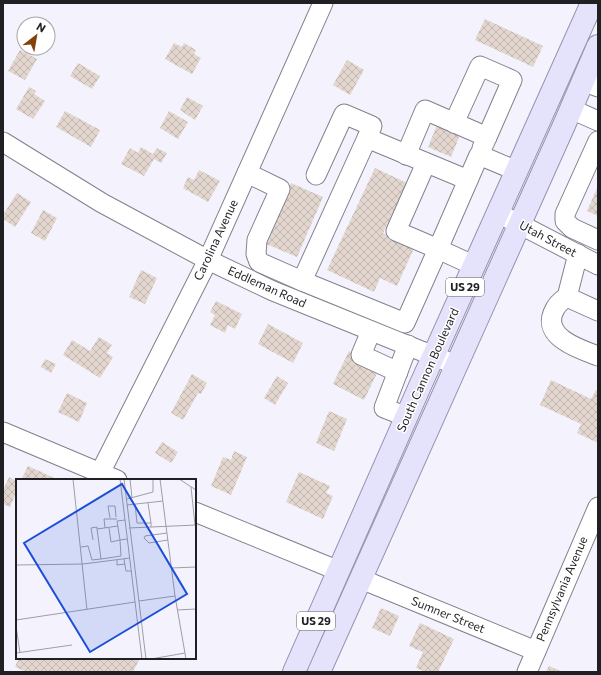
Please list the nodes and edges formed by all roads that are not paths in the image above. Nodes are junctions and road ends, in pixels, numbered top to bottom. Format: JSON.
{"nodes":[{"id":1,"x":323,"y":3,"type":"edge"},
{"id":2,"x":592,"y":3,"type":"edge"},
{"id":3,"x":598,"y":46,"type":"edge"},
{"id":4,"x":590,"y":84,"type":"edge"},
{"id":5,"x":570,"y":109,"type":"junction"},
{"id":6,"x":598,"y":121,"type":"edge"},
{"id":7,"x":454,"y":123,"type":"junction"},
{"id":8,"x":487,"y":137,"type":"junction"},
{"id":9,"x":367,"y":138,"type":"junction"},
{"id":10,"x":598,"y":141,"type":"edge"},
{"id":11,"x":3,"y":142,"type":"edge"},
{"id":12,"x":406,"y":155,"type":"junction"},
{"id":13,"x":479,"y":155,"type":"junction"},
{"id":14,"x":426,"y":163,"type":"junction"},
{"id":15,"x":517,"y":171,"type":"junction"},
{"id":16,"x":247,"y":173,"type":"junction"},
{"id":17,"x":316,"y":175,"type":"dead end"},
{"id":18,"x":468,"y":180,"type":"junction"},
{"id":19,"x":498,"y":213,"type":"junction"},
{"id":20,"x":520,"y":224,"type":"junction"},
{"id":21,"x":598,"y":240,"type":"edge"},
{"id":22,"x":438,"y":249,"type":"junction"},
{"id":23,"x":578,"y":254,"type":"junction"},
{"id":24,"x":208,"y":260,"type":"junction"},
{"id":25,"x":598,"y":265,"type":"edge"},
{"id":26,"x":475,"y":266,"type":"junction"},
{"id":27,"x":302,"y":281,"type":"junction"},
{"id":28,"x":567,"y":297,"type":"junction"},
{"id":29,"x":598,"y":311,"type":"edge"},
{"id":30,"x":371,"y":331,"type":"junction"},
{"id":31,"x":408,"y":346,"type":"junction"},
{"id":32,"x":434,"y":356,"type":"junction"},
{"id":33,"x":598,"y":356,"type":"edge"},
{"id":34,"x":456,"y":365,"type":"junction"},
{"id":35,"x":397,"y":374,"type":"junction"},
{"id":36,"x":420,"y":386,"type":"junction"},
{"id":37,"x":407,"y":417,"type":"junction"},
{"id":38,"x":3,"y":432,"type":"edge"},
{"id":39,"x":108,"y":477,"type":"edge"},
{"id":40,"x":597,"y":511,"type":"edge"},
{"id":41,"x":196,"y":512,"type":"edge"},
{"id":42,"x":339,"y":571,"type":"junction"},
{"id":43,"x":360,"y":579,"type":"junction"},
{"id":44,"x":536,"y":651,"type":"junction"},
{"id":45,"x":294,"y":672,"type":"edge"},
{"id":46,"x":319,"y":672,"type":"edge"},
{"id":47,"x":527,"y":672,"type":"edge"}],
"edges":[{"from":1,"to":16,"type":"street","name":"Carolina Avenue"},
{"from":2,"to":15,"type":"main road","name":"South Cannon Boulevard","number":"US 29"},
{"from":3,"to":4,"type":"main road","name":"South Cannon Boulevard","number":"US 29"},
{"from":4,"to":5,"type":"main road","name":"South Cannon Boulevard","number":"US 29"},
{"from":5,"to":6,"type":"street"},
{"from":5,"to":20,"type":"main road","name":"South Cannon Boulevard","number":"US 29"},
{"from":7,"to":8,"type":"street"},
{"from":7,"to":8,"type":"street"},
{"from":7,"to":12,"type":"street"},
{"from":8,"to":13,"type":"street"},
{"from":9,"to":12,"type":"street"},
{"from":9,"to":17,"type":"street"},
{"from":9,"to":27,"type":"street"},
{"from":10,"to":21,"type":"street"},
{"from":11,"to":24,"type":"street","name":"Eddleman Road"},
{"from":12,"to":14,"type":"street"},
{"from":13,"to":15,"type":"street"},
{"from":13,"to":18,"type":"street"},
{"from":14,"to":18,"type":"street"},
{"from":14,"to":22,"type":"street"},
{"from":15,"to":19,"type":"main road","name":"South Cannon Boulevard","number":"US 29"},
{"from":16,"to":24,"type":"street","name":"Carolina Avenue"},
{"from":16,"to":27,"type":"street"},
{"from":18,"to":22,"type":"street"},
{"from":19,"to":20,"type":"street","name":"Utah Street"},
{"from":19,"to":26,"type":"main road","name":"South Cannon Boulevard","number":"US 29"},
{"from":20,"to":23,"type":"street","name":"Utah Street"},
{"from":20,"to":34,"type":"main road","name":"South Cannon Boulevard","number":"US 29"},
{"from":22,"to":26,"type":"street"},
{"from":22,"to":27,"type":"street"},
{"from":23,"to":25,"type":"street","name":"Utah Street"},
{"from":23,"to":28,"type":"street"},
{"from":24,"to":30,"type":"street","name":"Eddleman Road"},
{"from":24,"to":39,"type":"street","name":"Carolina Avenue"},
{"from":26,"to":32,"type":"main road","name":"South Cannon Boulevard","number":"US 29"},
{"from":28,"to":29,"type":"street"},
{"from":28,"to":33,"type":"street"},
{"from":30,"to":31,"type":"street","name":"Eddleman Road"},
{"from":30,"to":35,"type":"street"},
{"from":31,"to":32,"type":"street","name":"Eddleman Road"},
{"from":31,"to":35,"type":"street"},
{"from":32,"to":34,"type":"street","name":"Eddleman Road"},
{"from":32,"to":36,"type":"main road","name":"South Cannon Boulevard","number":"US 29"},
{"from":34,"to":43,"type":"main road","name":"South Cannon Boulevard","number":"US 29"},
{"from":35,"to":36,"type":"street"},
{"from":35,"to":37,"type":"street"},
{"from":36,"to":37,"type":"main road","name":"South Cannon Boulevard","number":"US 29"},
{"from":37,"to":42,"type":"main road","name":"South Cannon Boulevard","number":"US 29"},
{"from":38,"to":39,"type":"street"},
{"from":40,"to":44,"type":"street","name":"Pennsylvania Avenue"},
{"from":41,"to":42,"type":"street"},
{"from":42,"to":45,"type":"main road","name":"South Cannon Boulevard","number":"US 29"},
{"from":43,"to":44,"type":"street","name":"Sumner Street"},
{"from":43,"to":46,"type":"main road","name":"South Cannon Boulevard","number":"US 29"},
{"from":44,"to":47,"type":"street","name":"Pennsylvania Avenue"}]}
